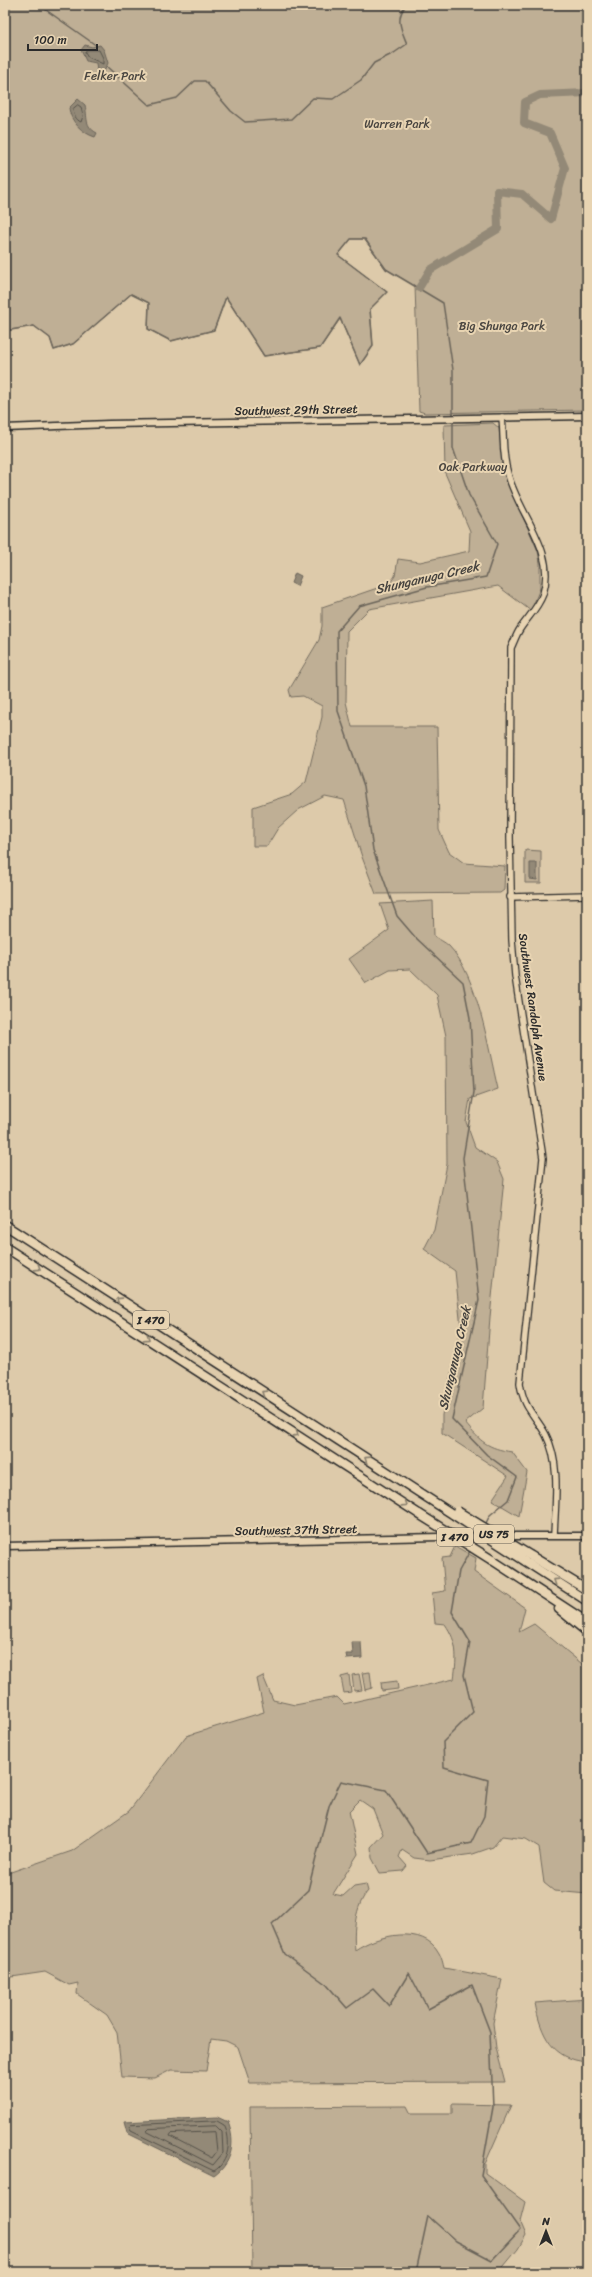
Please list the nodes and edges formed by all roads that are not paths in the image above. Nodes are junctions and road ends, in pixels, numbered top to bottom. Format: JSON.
{"nodes":[{"id":1,"x":587,"y":416,"type":"edge"},
{"id":2,"x":502,"y":417,"type":"junction"},
{"id":3,"x":5,"y":428,"type":"edge"},
{"id":4,"x":510,"y":896,"type":"junction"},
{"id":5,"x":587,"y":896,"type":"edge"},
{"id":6,"x":5,"y":1225,"type":"edge"},
{"id":7,"x":5,"y":1247,"type":"edge"},
{"id":8,"x":554,"y":1536,"type":"junction"},
{"id":9,"x":587,"y":1536,"type":"edge"},
{"id":10,"x":5,"y":1546,"type":"edge"},
{"id":11,"x":531,"y":1559,"type":"junction"},
{"id":12,"x":587,"y":1585,"type":"edge"},
{"id":13,"x":587,"y":1590,"type":"edge"},
{"id":14,"x":552,"y":1601,"type":"junction"},
{"id":15,"x":587,"y":1601,"type":"edge"},
{"id":16,"x":587,"y":1622,"type":"edge"},
{"id":17,"x":587,"y":1632,"type":"edge"}],
"edges":[{"from":1,"to":2,"type":"main road","name":"Southwest 29th Street"},
{"from":2,"to":3,"type":"main road","name":"Southwest 29th Street"},
{"from":2,"to":4,"type":"street","name":"Southwest Randolph Avenue"},
{"from":4,"to":5,"type":"street"},
{"from":4,"to":8,"type":"street","name":"Southwest Randolph Avenue"},
{"from":11,"to":6,"type":"highway","number":"I 470","one_way":true,"bridge":true},
{"from":7,"to":14,"type":"highway","number":"I 470","one_way":true,"bridge":true},
{"from":8,"to":9,"type":"main road","name":"Southwest 37th Street"},
{"from":8,"to":10,"type":"main road","name":"Southwest 37th Street"},
{"from":11,"to":12,"type":"highway"},
{"from":11,"to":13,"type":"highway"},
{"from":15,"to":11,"type":"highway","number":"I 470","one_way":true},
{"from":14,"to":16,"type":"highway","number":"I 470"},
{"from":14,"to":17,"type":"highway"}]}
